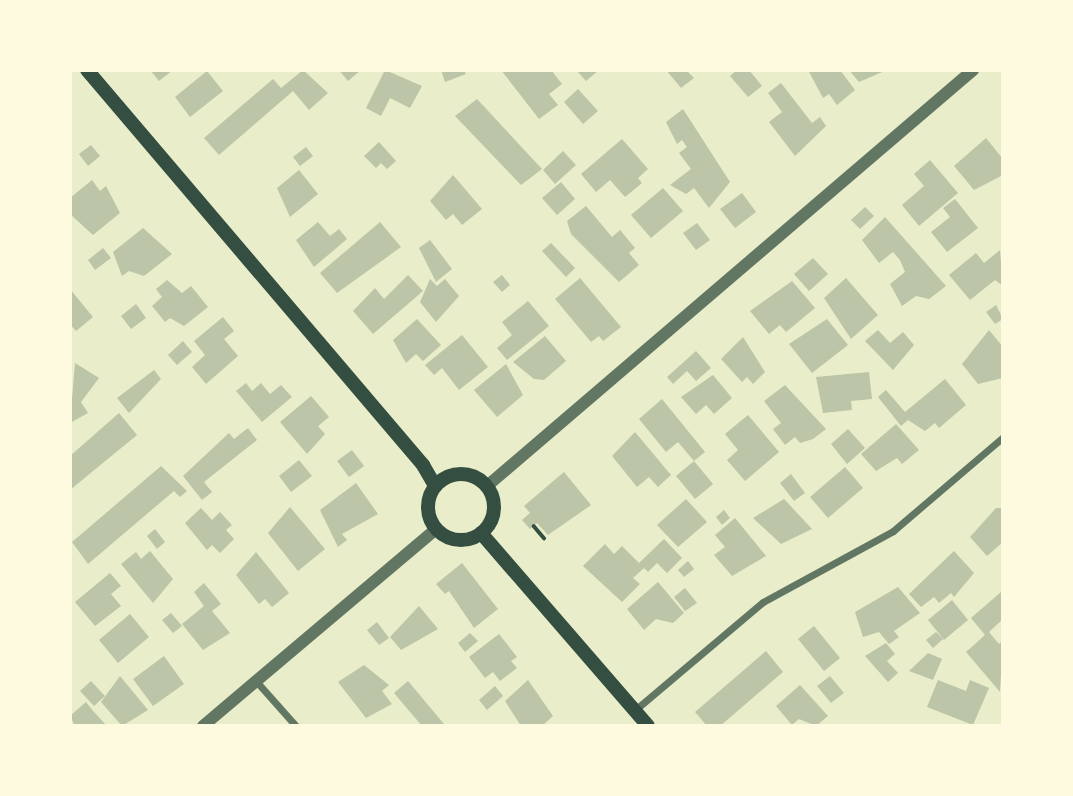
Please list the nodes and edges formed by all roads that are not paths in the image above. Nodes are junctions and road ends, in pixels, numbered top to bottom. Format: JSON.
{"nodes":[{"id":1,"x":87,"y":70,"type":"edge"},
{"id":2,"x":974,"y":70,"type":"edge"},
{"id":3,"x":1003,"y":437,"type":"edge"},
{"id":4,"x":435,"y":486,"type":"junction"},
{"id":5,"x":487,"y":486,"type":"junction"},
{"id":6,"x":436,"y":529,"type":"junction"},
{"id":7,"x":481,"y":533,"type":"junction"},
{"id":8,"x":256,"y":681,"type":"junction"},
{"id":9,"x":635,"y":710,"type":"junction"},
{"id":10,"x":203,"y":726,"type":"edge"},
{"id":11,"x":296,"y":726,"type":"edge"},
{"id":12,"x":648,"y":726,"type":"edge"}],
"edges":[{"from":1,"to":4,"type":"main road"},
{"from":2,"to":5,"type":"street"},
{"from":3,"to":9,"type":"street"},
{"from":4,"to":5,"type":"main road"},
{"from":4,"to":6,"type":"main road"},
{"from":5,"to":7,"type":"main road"},
{"from":6,"to":7,"type":"main road"},
{"from":6,"to":8,"type":"street"},
{"from":7,"to":9,"type":"main road"},
{"from":8,"to":10,"type":"street"},
{"from":8,"to":11,"type":"street"},
{"from":9,"to":12,"type":"main road"}]}
